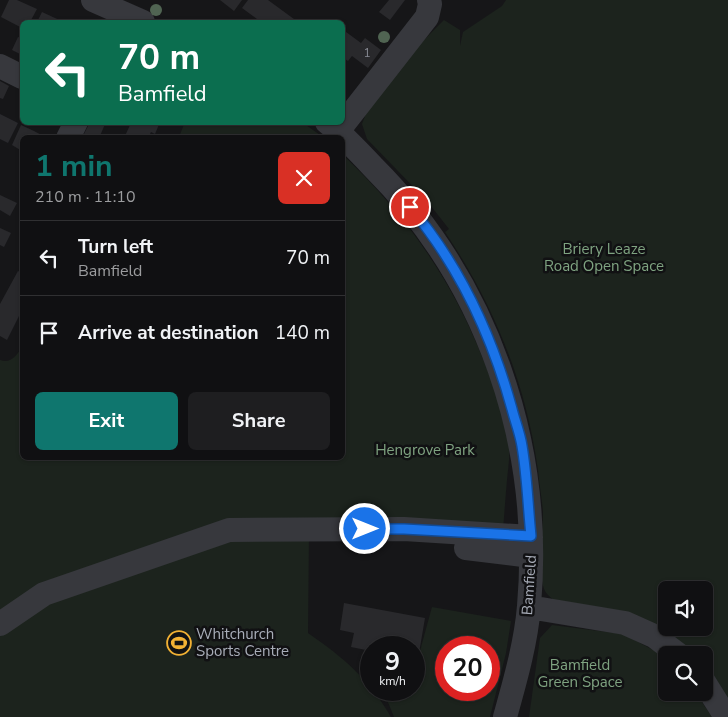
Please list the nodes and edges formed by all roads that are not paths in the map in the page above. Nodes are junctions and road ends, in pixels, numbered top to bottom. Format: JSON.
{"nodes":[{"id":1,"x":94,"y":0,"type":"edge"},
{"id":2,"x":429,"y":0,"type":"edge"},
{"id":3,"x":139,"y":20,"type":"edge"},
{"id":4,"x":0,"y":66,"type":"edge"},
{"id":5,"x":20,"y":76,"type":"edge"},
{"id":6,"x":345,"y":112,"type":"edge"},
{"id":7,"x":345,"y":140,"type":"edge"},
{"id":8,"x":531,"y":546,"type":"junction"},
{"id":9,"x":466,"y":548,"type":"dead end"},
{"id":10,"x":529,"y":607,"type":"junction"},
{"id":11,"x":0,"y":624,"type":"edge"},
{"id":12,"x":667,"y":646,"type":"edge"},
{"id":13,"x":713,"y":696,"type":"edge"},
{"id":14,"x":506,"y":717,"type":"edge"},
{"id":15,"x":726,"y":717,"type":"edge"}],
"edges":[{"from":1,"to":3,"type":"street"},
{"from":2,"to":6,"type":"street"},
{"from":4,"to":5,"type":"street"},
{"from":7,"to":8,"type":"street","name":"Bamfield"},
{"from":8,"to":9,"type":"street"},
{"from":8,"to":10,"type":"street","name":"Bamfield"},
{"from":8,"to":11,"type":"street"},
{"from":10,"to":12,"type":"street"},
{"from":10,"to":14,"type":"street","name":"Bamfield"},
{"from":13,"to":15,"type":"street"}]}
